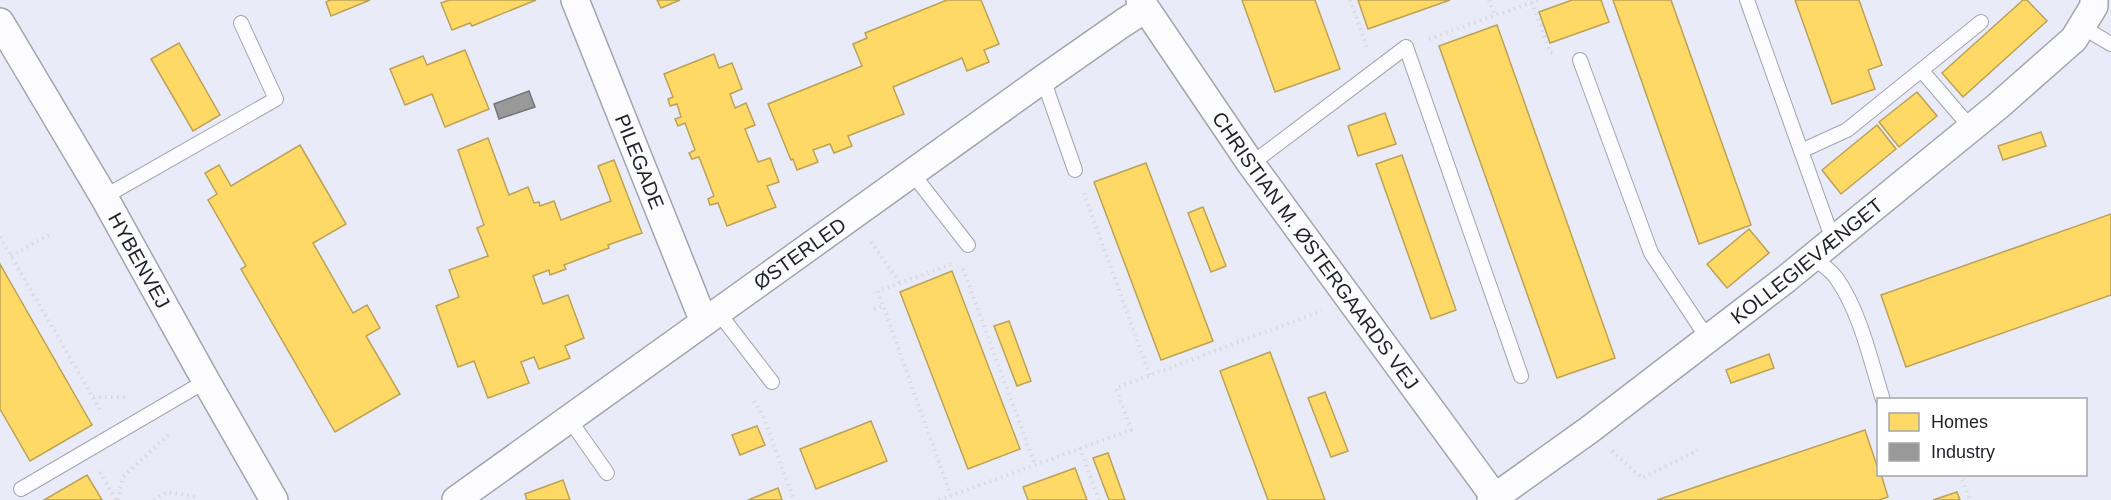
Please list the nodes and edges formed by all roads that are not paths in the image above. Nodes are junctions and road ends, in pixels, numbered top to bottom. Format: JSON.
{"nodes":[{"id":1,"x":575,"y":0,"type":"edge"},
{"id":2,"x":1747,"y":0,"type":"edge"},
{"id":3,"x":2094,"y":0,"type":"edge"},
{"id":4,"x":1143,"y":5,"type":"edge"},
{"id":5,"x":0,"y":22,"type":"edge"},
{"id":6,"x":1981,"y":22,"type":"dead end"},
{"id":7,"x":241,"y":23,"type":"dead end"},
{"id":8,"x":2082,"y":27,"type":"junction"},
{"id":9,"x":2111,"y":44,"type":"edge"},
{"id":10,"x":1580,"y":60,"type":"road end"},
{"id":11,"x":1922,"y":71,"type":"junction"},
{"id":12,"x":1043,"y":79,"type":"junction"},
{"id":13,"x":1971,"y":128,"type":"junction"},
{"id":14,"x":1801,"y":151,"type":"junction"},
{"id":15,"x":1251,"y":164,"type":"junction"},
{"id":16,"x":1075,"y":170,"type":"road end"},
{"id":17,"x":912,"y":173,"type":"junction"},
{"id":18,"x":104,"y":196,"type":"junction"},
{"id":19,"x":968,"y":245,"type":"dead end"},
{"id":20,"x":1823,"y":248,"type":"junction"},
{"id":21,"x":711,"y":317,"type":"junction"},
{"id":22,"x":1708,"y":339,"type":"junction"},
{"id":23,"x":1521,"y":376,"type":"dead end"},
{"id":24,"x":206,"y":381,"type":"junction"},
{"id":25,"x":772,"y":382,"type":"dead end"},
{"id":26,"x":1883,"y":398,"type":"edge"},
{"id":27,"x":569,"y":419,"type":"junction"},
{"id":28,"x":608,"y":473,"type":"dead end"},
{"id":29,"x":21,"y":489,"type":"dead end"},
{"id":30,"x":1494,"y":499,"type":"edge"},
{"id":31,"x":274,"y":500,"type":"edge"},
{"id":32,"x":456,"y":500,"type":"edge"}],
"edges":[{"from":1,"to":21,"type":"street","name":"PILEGADE"},
{"from":2,"to":14,"type":"lane"},
{"from":3,"to":8,"type":"street","name":"KOLLEGIEVÆNGET"},
{"from":4,"to":12,"type":"street","name":"ØSTERLED"},
{"from":4,"to":15,"type":"street","name":"CHRISTIAN M. ØSTERGAARDS VEJ"},
{"from":5,"to":18,"type":"street","name":"HYBENVEJ"},
{"from":6,"to":11,"type":"lane"},
{"from":7,"to":18,"type":"lane"},
{"from":8,"to":9,"type":"lane"},
{"from":8,"to":13,"type":"street","name":"KOLLEGIEVÆNGET"},
{"from":10,"to":22,"type":"lane"},
{"from":11,"to":13,"type":"lane"},
{"from":11,"to":14,"type":"lane"},
{"from":12,"to":16,"type":"lane"},
{"from":12,"to":17,"type":"street","name":"ØSTERLED"},
{"from":13,"to":20,"type":"street","name":"KOLLEGIEVÆNGET"},
{"from":14,"to":20,"type":"lane"},
{"from":15,"to":23,"type":"lane"},
{"from":15,"to":30,"type":"street","name":"CHRISTIAN M. ØSTERGAARDS VEJ"},
{"from":17,"to":19,"type":"lane"},
{"from":17,"to":21,"type":"street","name":"ØSTERLED"},
{"from":18,"to":24,"type":"street","name":"HYBENVEJ"},
{"from":20,"to":22,"type":"street","name":"KOLLEGIEVÆNGET"},
{"from":20,"to":26,"type":"lane"},
{"from":21,"to":25,"type":"lane"},
{"from":21,"to":27,"type":"street","name":"ØSTERLED"},
{"from":22,"to":30,"type":"street","name":"KOLLEGIEVÆNGET"},
{"from":24,"to":29,"type":"lane"},
{"from":24,"to":31,"type":"street","name":"HYBENVEJ"},
{"from":27,"to":28,"type":"lane"},
{"from":27,"to":32,"type":"street","name":"ØSTERLED"}]}
